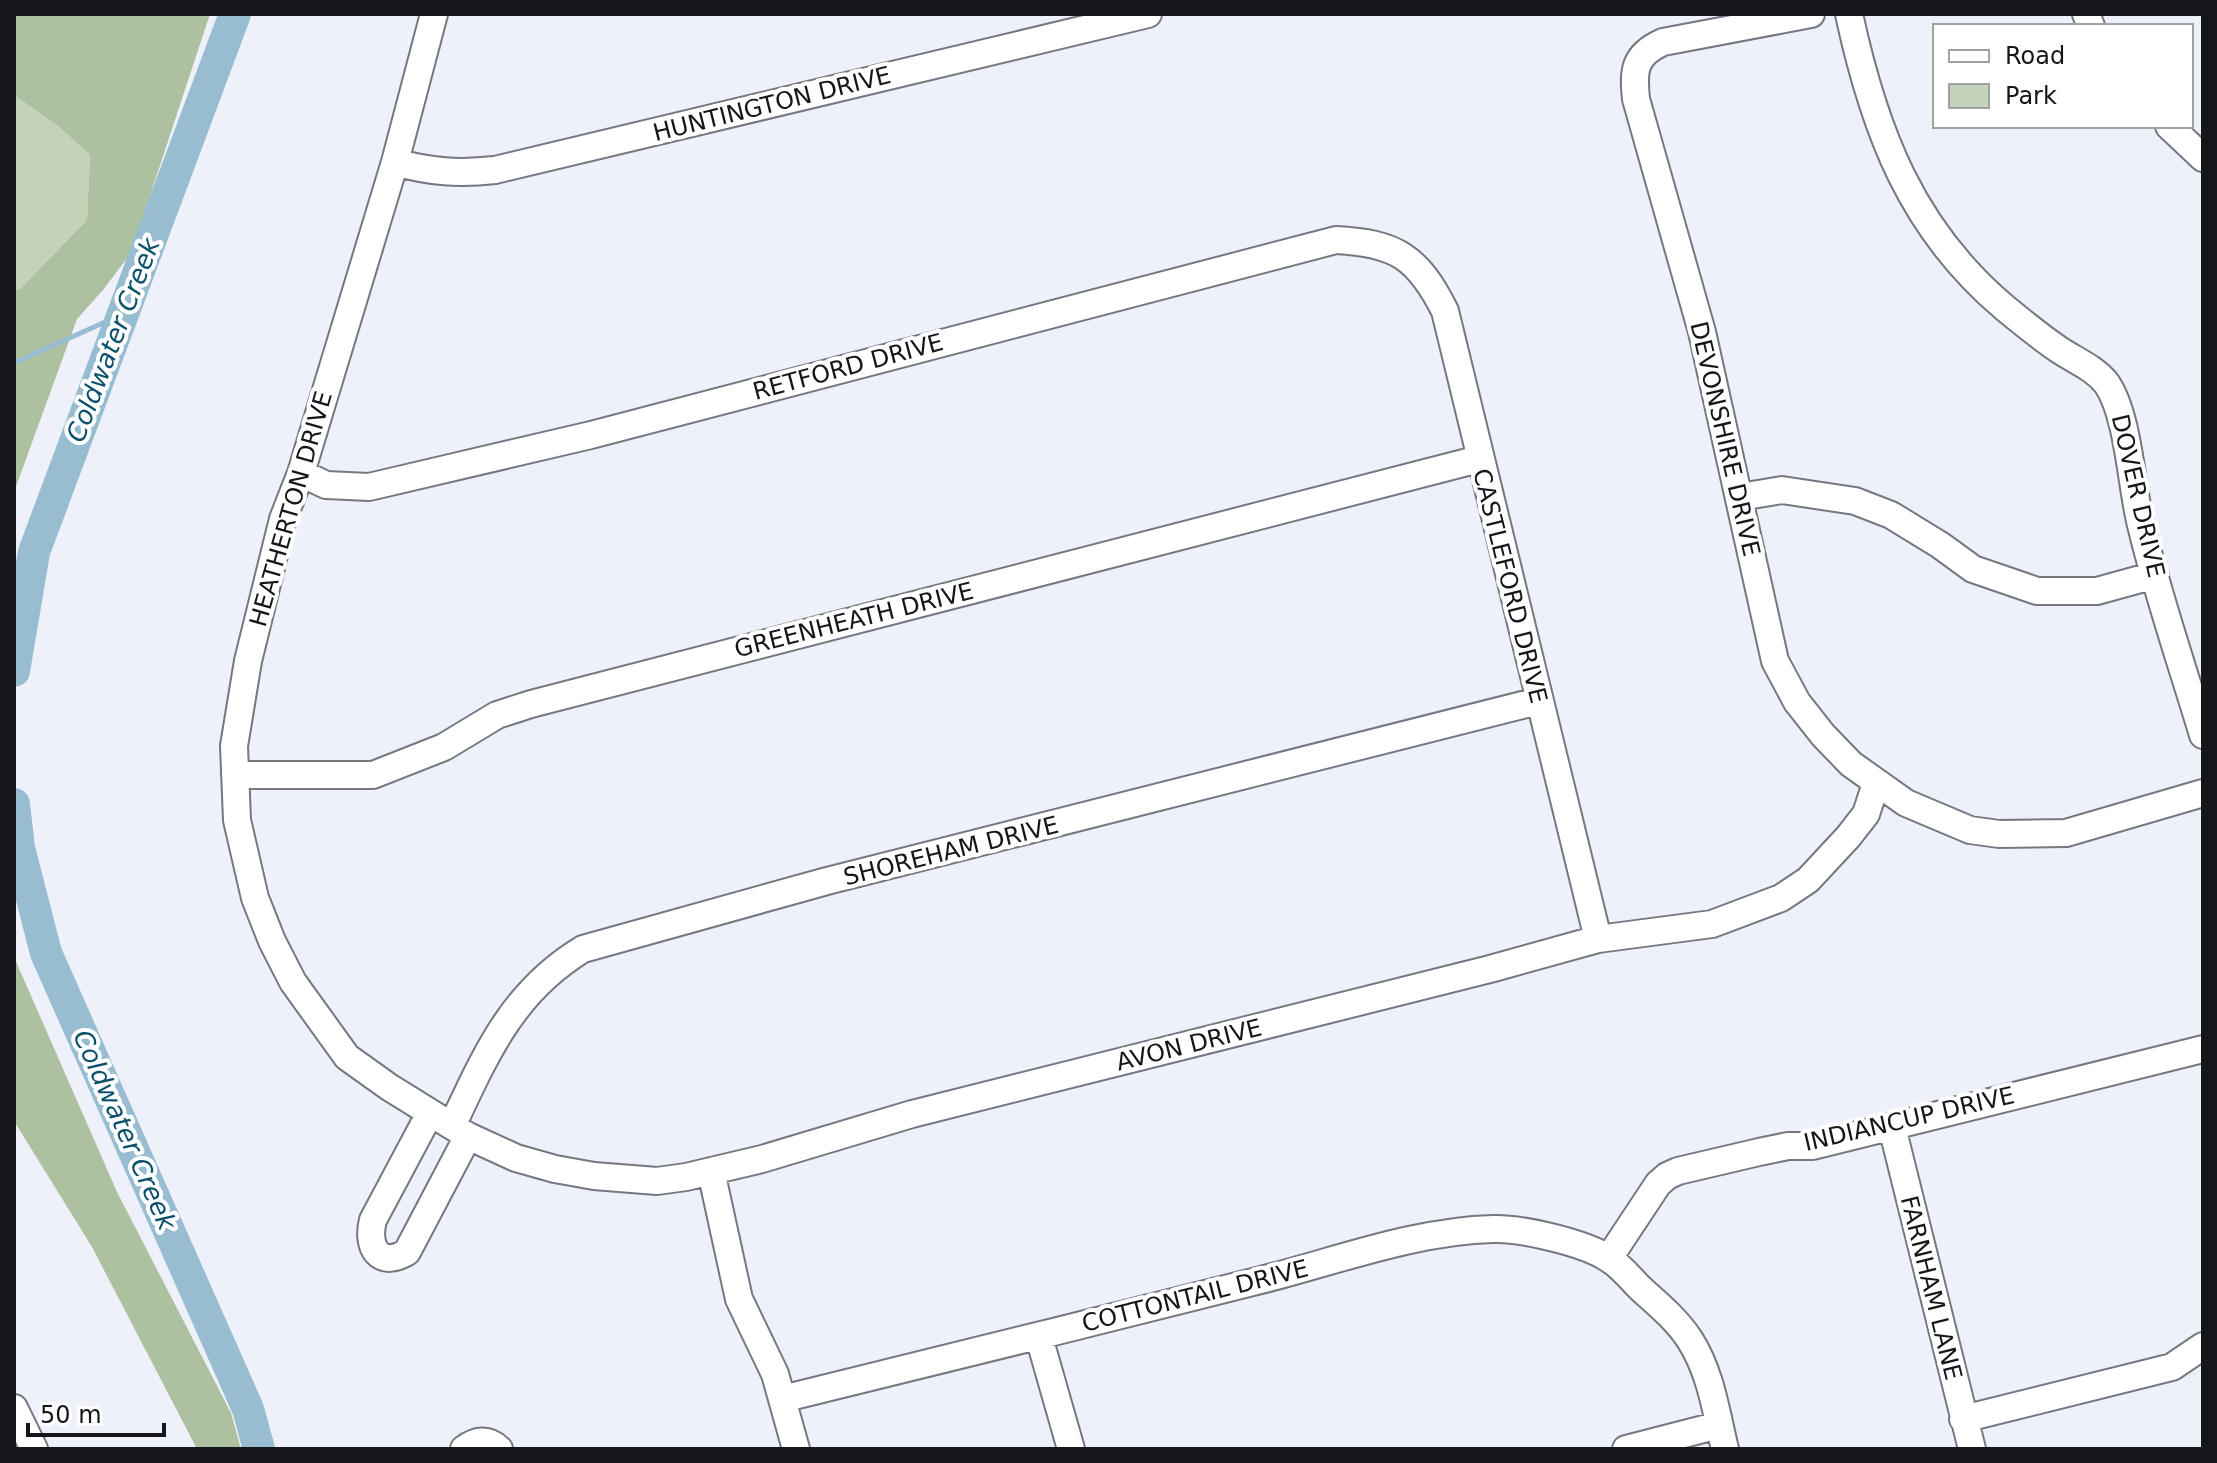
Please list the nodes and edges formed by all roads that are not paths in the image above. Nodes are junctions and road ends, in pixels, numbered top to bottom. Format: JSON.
{"nodes":[{"id":1,"x":434,"y":14,"type":"edge"},
{"id":2,"x":1148,"y":14,"type":"edge"},
{"id":3,"x":1811,"y":14,"type":"edge"},
{"id":4,"x":1849,"y":14,"type":"edge"},
{"id":5,"x":2171,"y":128,"type":"edge"},
{"id":6,"x":2203,"y":158,"type":"edge"},
{"id":7,"x":395,"y":162,"type":"junction"},
{"id":8,"x":1394,"y":251,"type":"joint"},
{"id":9,"x":1479,"y":459,"type":"junction"},
{"id":10,"x":301,"y":473,"type":"junction"},
{"id":11,"x":1740,"y":497,"type":"junction"},
{"id":12,"x":2155,"y":575,"type":"junction"},
{"id":13,"x":1538,"y":701,"type":"junction"},
{"id":14,"x":2203,"y":735,"type":"edge"},
{"id":15,"x":235,"y":775,"type":"junction"},
{"id":16,"x":1876,"y":783,"type":"junction"},
{"id":17,"x":2203,"y":793,"type":"edge"},
{"id":18,"x":1598,"y":939,"type":"junction"},
{"id":19,"x":2203,"y":1049,"type":"edge"},
{"id":20,"x":450,"y":1125,"type":"junction"},
{"id":21,"x":1892,"y":1127,"type":"junction"},
{"id":22,"x":711,"y":1171,"type":"junction"},
{"id":23,"x":1609,"y":1258,"type":"junction"},
{"id":24,"x":1039,"y":1337,"type":"junction"},
{"id":25,"x":2203,"y":1346,"type":"edge"},
{"id":26,"x":782,"y":1399,"type":"junction"},
{"id":27,"x":14,"y":1408,"type":"edge"},
{"id":28,"x":1963,"y":1419,"type":"junction"},
{"id":29,"x":1722,"y":1437,"type":"edge"},
{"id":30,"x":34,"y":1449,"type":"edge"},
{"id":31,"x":464,"y":1449,"type":"edge"},
{"id":32,"x":499,"y":1449,"type":"edge"},
{"id":33,"x":796,"y":1449,"type":"edge"},
{"id":34,"x":1071,"y":1449,"type":"edge"},
{"id":35,"x":1626,"y":1449,"type":"edge"},
{"id":36,"x":1972,"y":1449,"type":"edge"}],
"edges":[{"from":1,"to":7,"type":"street","name":"HEATHERTON DRIVE"},
{"from":2,"to":7,"type":"street","name":"HUNTINGTON DRIVE"},
{"from":3,"to":11,"type":"street","name":"DEVONSHIRE DRIVE"},
{"from":4,"to":12,"type":"street","name":"DOVER DRIVE"},
{"from":5,"to":6,"type":"street"},
{"from":7,"to":10,"type":"street","name":"HEATHERTON DRIVE"},
{"from":8,"to":9,"type":"street","name":"CASTLEFORD DRIVE"},
{"from":8,"to":10,"type":"street","name":"RETFORD DRIVE"},
{"from":9,"to":13,"type":"street","name":"CASTLEFORD DRIVE"},
{"from":9,"to":15,"type":"street","name":"GREENHEATH DRIVE"},
{"from":10,"to":15,"type":"street","name":"HEATHERTON DRIVE"},
{"from":11,"to":12,"type":"street"},
{"from":11,"to":16,"type":"street","name":"DEVONSHIRE DRIVE"},
{"from":12,"to":14,"type":"street","name":"DOVER DRIVE"},
{"from":13,"to":18,"type":"street","name":"CASTLEFORD DRIVE"},
{"from":13,"to":20,"type":"street","name":"SHOREHAM DRIVE"},
{"from":15,"to":20,"type":"street","name":"HEATHERTON DRIVE"},
{"from":16,"to":17,"type":"street","name":"DEVONSHIRE DRIVE"},
{"from":16,"to":18,"type":"street","name":"AVON DRIVE"},
{"from":18,"to":22,"type":"street","name":"AVON DRIVE"},
{"from":19,"to":21,"type":"street","name":"INDIANCUP DRIVE"},
{"from":20,"to":22,"type":"street","name":"AVON DRIVE"},
{"from":21,"to":23,"type":"street","name":"INDIANCUP DRIVE"},
{"from":21,"to":28,"type":"street","name":"FARNHAM LANE"},
{"from":22,"to":26,"type":"street"},
{"from":23,"to":24,"type":"street","name":"COTTONTAIL DRIVE"},
{"from":23,"to":29,"type":"street"},
{"from":24,"to":26,"type":"street","name":"COTTONTAIL DRIVE"},
{"from":24,"to":34,"type":"street"},
{"from":25,"to":28,"type":"street"},
{"from":26,"to":33,"type":"street"},
{"from":27,"to":30,"type":"street"},
{"from":28,"to":36,"type":"street","name":"FARNHAM LANE"},
{"from":29,"to":35,"type":"street"},
{"from":31,"to":32,"type":"street"}]}
